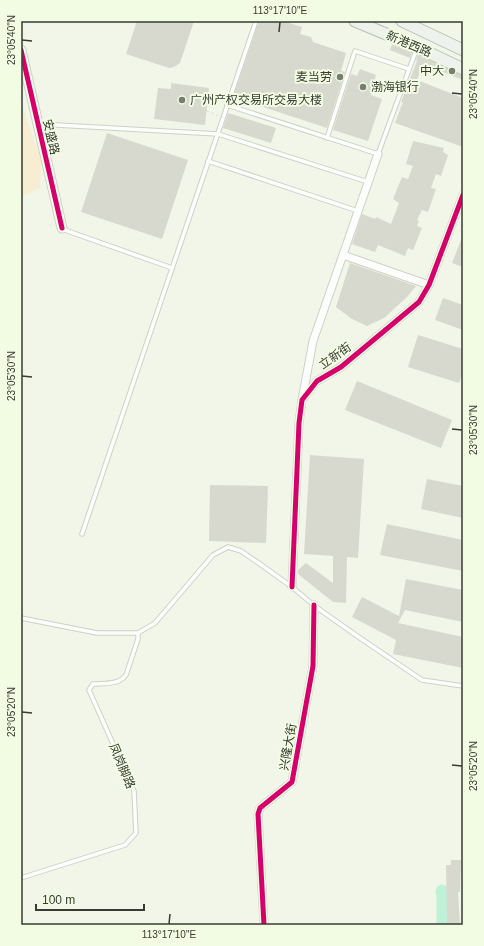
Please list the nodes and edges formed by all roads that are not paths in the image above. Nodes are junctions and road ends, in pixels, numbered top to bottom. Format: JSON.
{"nodes":[{"id":1,"x":256,"y":21,"type":"edge"},
{"id":2,"x":355,"y":21,"type":"edge"},
{"id":3,"x":402,"y":21,"type":"edge"},
{"id":4,"x":417,"y":47,"type":"junction"},
{"id":5,"x":21,"y":50,"type":"edge"},
{"id":6,"x":463,"y":50,"type":"edge"},
{"id":7,"x":409,"y":69,"type":"junction"},
{"id":8,"x":463,"y":69,"type":"edge"},
{"id":9,"x":228,"y":105,"type":"junction"},
{"id":10,"x":38,"y":124,"type":"junction"},
{"id":11,"x":218,"y":134,"type":"junction"},
{"id":12,"x":328,"y":138,"type":"junction"},
{"id":13,"x":378,"y":154,"type":"junction"},
{"id":14,"x":208,"y":161,"type":"junction"},
{"id":15,"x":368,"y":182,"type":"junction"},
{"id":16,"x":463,"y":195,"type":"edge"},
{"id":17,"x":358,"y":211,"type":"junction"},
{"id":18,"x":62,"y":228,"type":"joint"},
{"id":19,"x":343,"y":254,"type":"junction"},
{"id":20,"x":172,"y":268,"type":"junction"},
{"id":21,"x":429,"y":285,"type":"junction"},
{"id":22,"x":302,"y":400,"type":"junction"},
{"id":23,"x":82,"y":534,"type":"dead end"},
{"id":24,"x":292,"y":587,"type":"junction"},
{"id":25,"x":314,"y":605,"type":"junction"},
{"id":26,"x":21,"y":618,"type":"edge"},
{"id":27,"x":138,"y":633,"type":"junction"},
{"id":28,"x":463,"y":686,"type":"edge"},
{"id":29,"x":21,"y":878,"type":"edge"},
{"id":30,"x":264,"y":925,"type":"edge"}],
"edges":[{"from":1,"to":9,"type":"lane"},
{"from":2,"to":4,"type":"main road","name":"新港西路"},
{"from":3,"to":6,"type":"main road","name":"新港西路"},
{"from":4,"to":7,"type":"lane"},
{"from":4,"to":8,"type":"main road","name":"新港西路"},
{"from":5,"to":10,"type":"street","name":"安盛路"},
{"from":7,"to":12,"type":"lane"},
{"from":7,"to":13,"type":"lane"},
{"from":9,"to":11,"type":"lane"},
{"from":9,"to":12,"type":"lane"},
{"from":10,"to":11,"type":"lane"},
{"from":10,"to":18,"type":"street","name":"安盛路"},
{"from":11,"to":14,"type":"lane"},
{"from":11,"to":15,"type":"lane"},
{"from":12,"to":13,"type":"lane"},
{"from":13,"to":15,"type":"street"},
{"from":14,"to":17,"type":"lane"},
{"from":14,"to":20,"type":"lane"},
{"from":15,"to":17,"type":"street"},
{"from":16,"to":21,"type":"street","name":"立新街"},
{"from":17,"to":19,"type":"street"},
{"from":18,"to":20,"type":"lane"},
{"from":19,"to":21,"type":"street"},
{"from":19,"to":22,"type":"street"},
{"from":20,"to":23,"type":"lane"},
{"from":21,"to":22,"type":"street","name":"立新街"},
{"from":22,"to":24,"type":"street"},
{"from":24,"to":25,"type":"lane"},
{"from":24,"to":27,"type":"lane"},
{"from":25,"to":28,"type":"lane"},
{"from":25,"to":30,"type":"street","name":"兴隆大街"},
{"from":26,"to":27,"type":"lane"},
{"from":27,"to":29,"type":"lane","name":"凤岗脚路"}]}
